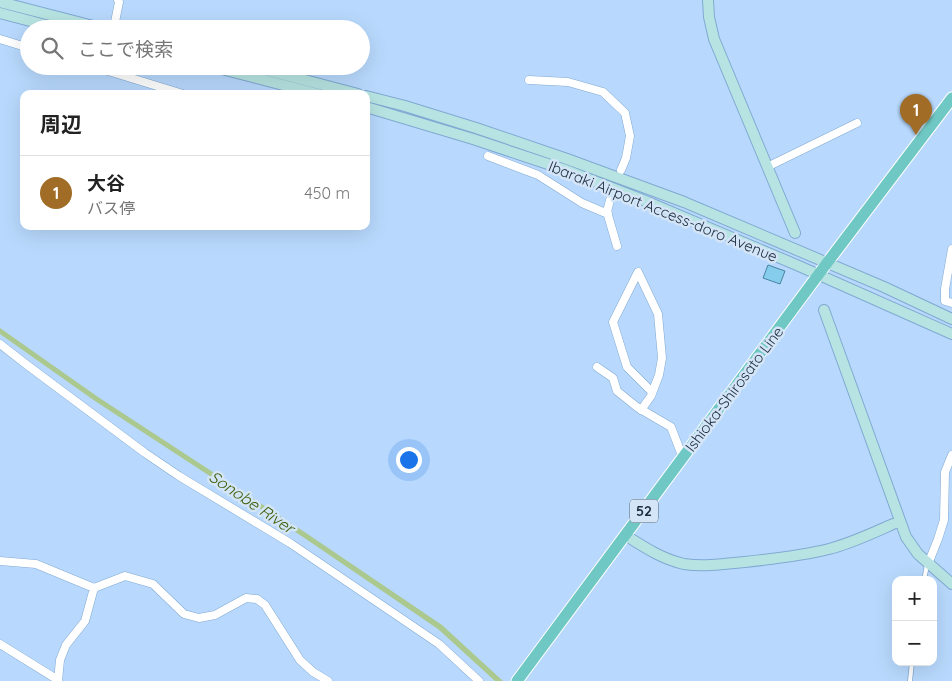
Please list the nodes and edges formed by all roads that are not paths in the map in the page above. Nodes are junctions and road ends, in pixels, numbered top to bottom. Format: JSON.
{"nodes":[{"id":1,"x":118,"y":0,"type":"edge"},
{"id":2,"x":708,"y":0,"type":"edge"},
{"id":3,"x":0,"y":2,"type":"edge"},
{"id":4,"x":0,"y":13,"type":"edge"},
{"id":5,"x":27,"y":20,"type":"edge"},
{"id":6,"x":70,"y":20,"type":"edge"},
{"id":7,"x":116,"y":20,"type":"edge"},
{"id":8,"x":0,"y":39,"type":"edge"},
{"id":9,"x":20,"y":45,"type":"edge"},
{"id":10,"x":125,"y":75,"type":"edge"},
{"id":11,"x":245,"y":75,"type":"edge"},
{"id":12,"x":285,"y":75,"type":"edge"},
{"id":13,"x":529,"y":80,"type":"dead end"},
{"id":14,"x":171,"y":90,"type":"edge"},
{"id":15,"x":303,"y":90,"type":"edge"},
{"id":16,"x":343,"y":90,"type":"edge"},
{"id":17,"x":370,"y":97,"type":"edge"},
{"id":18,"x":952,"y":98,"type":"edge"},
{"id":19,"x":370,"y":108,"type":"edge"},
{"id":20,"x":857,"y":123,"type":"dead end"},
{"id":21,"x":488,"y":156,"type":"dead end"},
{"id":22,"x":767,"y":166,"type":"junction"},
{"id":23,"x":621,"y":170,"type":"dead end"},
{"id":24,"x":610,"y":200,"type":"dead end"},
{"id":25,"x":608,"y":214,"type":"junction"},
{"id":26,"x":794,"y":233,"type":"dead end"},
{"id":27,"x":617,"y":246,"type":"dead end"},
{"id":28,"x":952,"y":249,"type":"edge"},
{"id":29,"x":827,"y":263,"type":"junction"},
{"id":30,"x":819,"y":275,"type":"junction"},
{"id":31,"x":952,"y":303,"type":"edge"},
{"id":32,"x":824,"y":310,"type":"dead end"},
{"id":33,"x":952,"y":319,"type":"edge"},
{"id":34,"x":952,"y":334,"type":"edge"},
{"id":35,"x":0,"y":344,"type":"edge"},
{"id":36,"x":597,"y":368,"type":"dead end"},
{"id":37,"x":652,"y":392,"type":"junction"},
{"id":38,"x":642,"y":410,"type":"junction"},
{"id":39,"x":952,"y":455,"type":"edge"},
{"id":40,"x":683,"y":458,"type":"junction"},
{"id":41,"x":900,"y":521,"type":"junction"},
{"id":42,"x":625,"y":535,"type":"junction"},
{"id":43,"x":0,"y":561,"type":"edge"},
{"id":44,"x":928,"y":564,"type":"junction"},
{"id":45,"x":925,"y":576,"type":"edge"},
{"id":46,"x":952,"y":584,"type":"edge"},
{"id":47,"x":94,"y":588,"type":"junction"},
{"id":48,"x":0,"y":644,"type":"edge"},
{"id":49,"x":912,"y":666,"type":"edge"},
{"id":50,"x":519,"y":678,"type":"edge"},
{"id":51,"x":58,"y":681,"type":"edge"},
{"id":52,"x":328,"y":681,"type":"edge"},
{"id":53,"x":479,"y":681,"type":"edge"},
{"id":54,"x":910,"y":681,"type":"edge"}],
"edges":[{"from":1,"to":7,"type":"street"},
{"from":2,"to":22,"type":"main road"},
{"from":3,"to":6,"type":"main road"},
{"from":4,"to":5,"type":"main road"},
{"from":8,"to":9,"type":"street"},
{"from":10,"to":14,"type":"street"},
{"from":11,"to":15,"type":"main road"},
{"from":12,"to":16,"type":"main road"},
{"from":13,"to":23,"type":"street"},
{"from":17,"to":29,"type":"main road","name":"Ibaraki Airport Access-doro Avenue"},
{"from":18,"to":29,"type":"main road","name":"Ishioka-Shirosato Line","number":"52"},
{"from":19,"to":30,"type":"main road","name":"Ibaraki Airport Access-doro Avenue"},
{"from":20,"to":22,"type":"street"},
{"from":21,"to":25,"type":"street"},
{"from":22,"to":26,"type":"main road"},
{"from":24,"to":25,"type":"street"},
{"from":25,"to":27,"type":"street"},
{"from":28,"to":31,"type":"street"},
{"from":29,"to":30,"type":"main road","name":"Ishioka-Shirosato Line","number":"52"},
{"from":29,"to":33,"type":"main road","name":"Ibaraki Airport Access-doro Avenue"},
{"from":30,"to":34,"type":"main road","name":"Ibaraki Airport Access-doro Avenue"},
{"from":30,"to":40,"type":"main road","name":"Ishioka-Shirosato Line","number":"52"},
{"from":32,"to":41,"type":"main road"},
{"from":35,"to":53,"type":"street"},
{"from":36,"to":38,"type":"street"},
{"from":37,"to":37,"type":"street"},
{"from":37,"to":38,"type":"street"},
{"from":38,"to":40,"type":"street"},
{"from":39,"to":44,"type":"street"},
{"from":40,"to":42,"type":"main road","name":"Ishioka-Shirosato Line","number":"52"},
{"from":41,"to":42,"type":"main road"},
{"from":41,"to":44,"type":"main road"},
{"from":42,"to":50,"type":"main road","name":"Ishioka-Shirosato Line","number":"52"},
{"from":43,"to":47,"type":"street"},
{"from":44,"to":45,"type":"lane"},
{"from":44,"to":46,"type":"main road"},
{"from":47,"to":51,"type":"street"},
{"from":47,"to":52,"type":"street"},
{"from":48,"to":51,"type":"street"},
{"from":49,"to":54,"type":"lane"}]}
